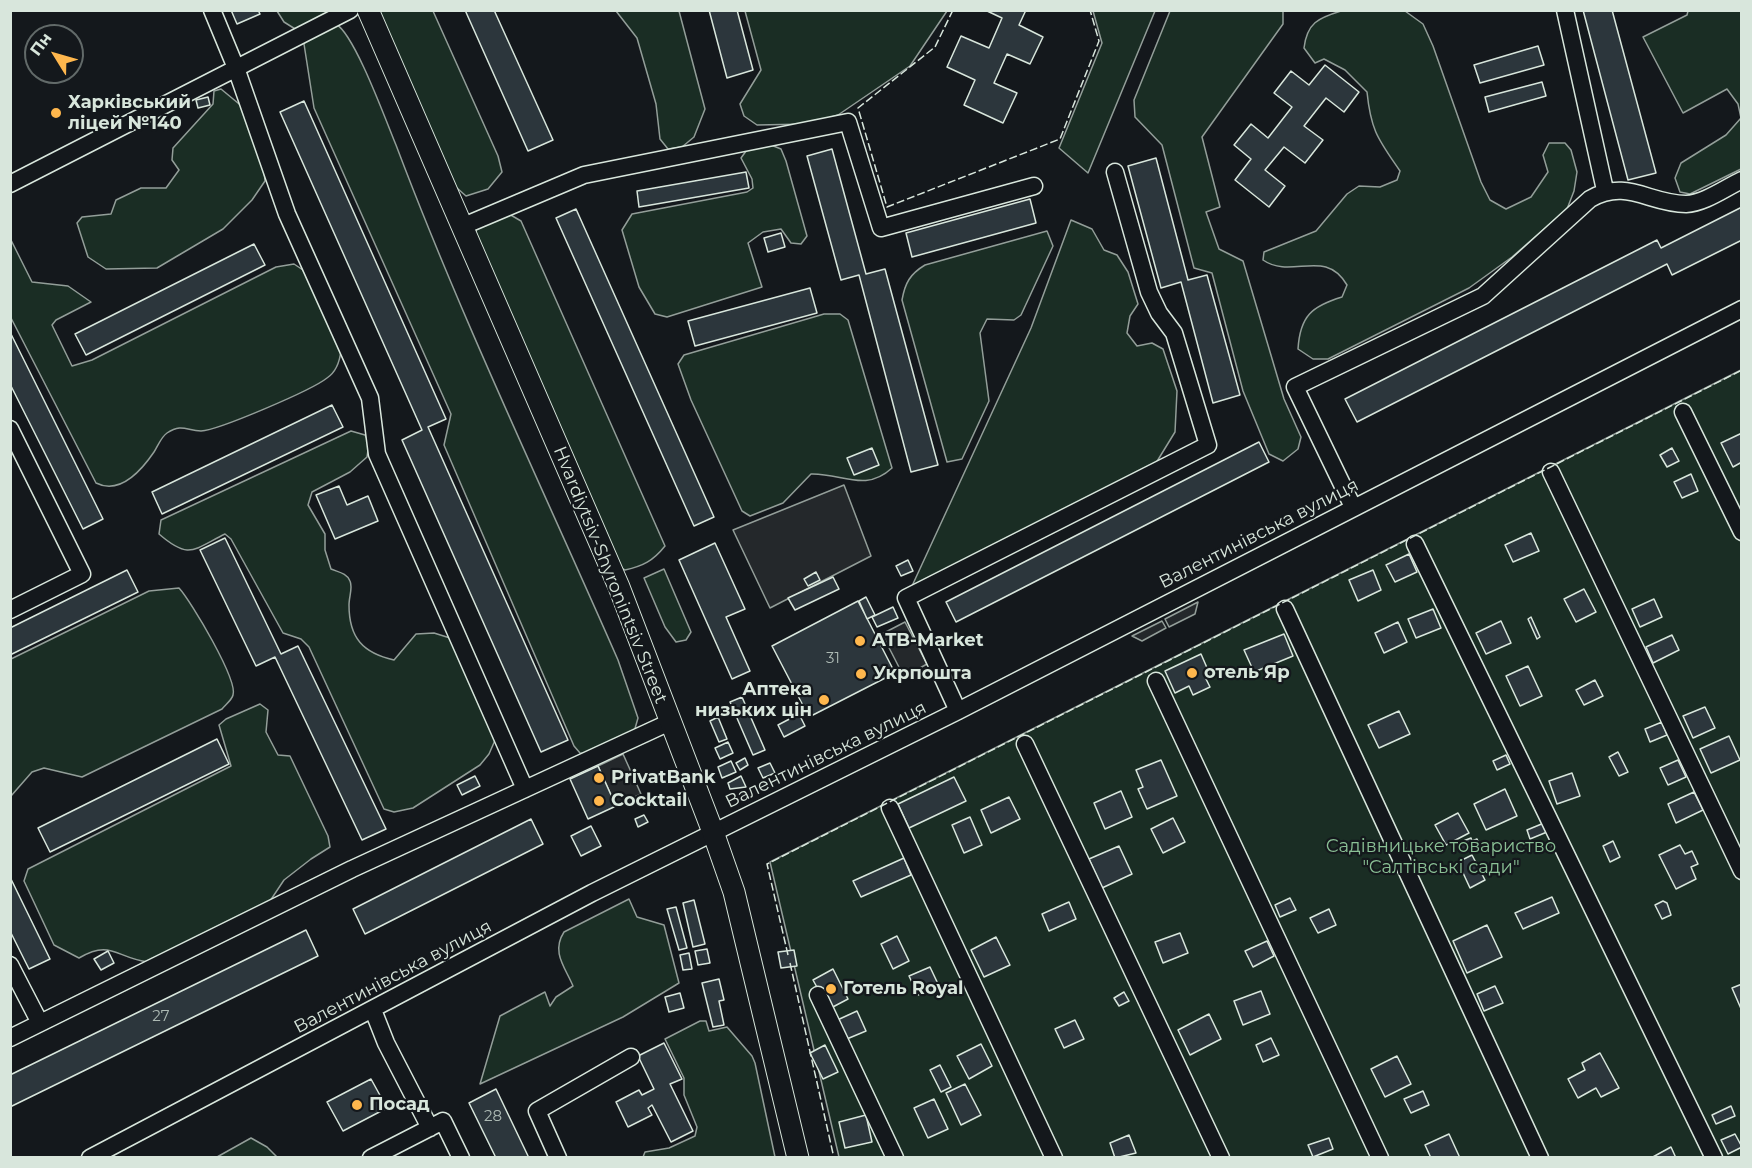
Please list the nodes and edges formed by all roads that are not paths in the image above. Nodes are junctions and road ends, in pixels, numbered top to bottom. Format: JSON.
{"nodes":[{"id":1,"x":212,"y":10,"type":"edge"},
{"id":2,"x":350,"y":10,"type":"edge"},
{"id":3,"x":368,"y":10,"type":"edge"},
{"id":4,"x":1566,"y":10,"type":"edge"},
{"id":5,"x":237,"y":68,"type":"junction"},
{"id":6,"x":1115,"y":172,"type":"dead end"},
{"id":7,"x":1742,"y":180,"type":"edge"},
{"id":8,"x":10,"y":184,"type":"edge"},
{"id":9,"x":1034,"y":186,"type":"dead end"},
{"id":10,"x":1605,"y":190,"type":"junction"},
{"id":11,"x":461,"y":227,"type":"junction"},
{"id":12,"x":1742,"y":309,"type":"edge"},
{"id":13,"x":1683,"y":412,"type":"dead end"},
{"id":14,"x":10,"y":429,"type":"edge"},
{"id":15,"x":1551,"y":472,"type":"dead end"},
{"id":16,"x":1353,"y":507,"type":"junction"},
{"id":17,"x":1742,"y":532,"type":"edge"},
{"id":18,"x":1416,"y":544,"type":"dead end"},
{"id":19,"x":1285,"y":609,"type":"dead end"},
{"id":20,"x":10,"y":610,"type":"edge"},
{"id":21,"x":1156,"y":681,"type":"dead end"},
{"id":22,"x":958,"y":711,"type":"junction"},
{"id":23,"x":670,"y":722,"type":"junction"},
{"id":24,"x":1025,"y":744,"type":"dead end"},
{"id":25,"x":525,"y":789,"type":"junction"},
{"id":26,"x":890,"y":808,"type":"dead end"},
{"id":27,"x":712,"y":832,"type":"junction"},
{"id":28,"x":1742,"y":871,"type":"edge"},
{"id":29,"x":10,"y":965,"type":"edge"},
{"id":30,"x":818,"y":995,"type":"dead end"},
{"id":31,"x":373,"y":1010,"type":"junction"},
{"id":32,"x":40,"y":1023,"type":"junction"},
{"id":33,"x":10,"y":1038,"type":"edge"},
{"id":34,"x":631,"y":1057,"type":"dead end"},
{"id":35,"x":430,"y":1128,"type":"junction"},
{"id":36,"x":90,"y":1158,"type":"edge"},
{"id":37,"x":371,"y":1158,"type":"edge"},
{"id":38,"x":461,"y":1158,"type":"edge"},
{"id":39,"x":558,"y":1158,"type":"edge"},
{"id":40,"x":798,"y":1158,"type":"edge"},
{"id":41,"x":895,"y":1158,"type":"edge"},
{"id":42,"x":1054,"y":1158,"type":"edge"},
{"id":43,"x":1221,"y":1158,"type":"edge"},
{"id":44,"x":1380,"y":1158,"type":"edge"},
{"id":45,"x":1540,"y":1158,"type":"edge"},
{"id":46,"x":1714,"y":1158,"type":"edge"}],
"edges":[{"from":1,"to":5,"type":"street"},
{"from":2,"to":5,"type":"street"},
{"from":3,"to":11,"type":"main road","name":"Hvardiytsiv-Shyronintsiv Street"},
{"from":4,"to":10,"type":"street"},
{"from":5,"to":8,"type":"street"},
{"from":5,"to":25,"type":"street"},
{"from":6,"to":22,"type":"street"},
{"from":7,"to":10,"type":"street"},
{"from":9,"to":11,"type":"street"},
{"from":10,"to":16,"type":"street"},
{"from":11,"to":23,"type":"main road","name":"Hvardiytsiv-Shyronintsiv Street"},
{"from":12,"to":16,"type":"street","name":"Валентинівська вулиця"},
{"from":13,"to":17,"type":"street"},
{"from":14,"to":20,"type":"street"},
{"from":15,"to":28,"type":"street"},
{"from":16,"to":22,"type":"street","name":"Валентинівська вулиця"},
{"from":18,"to":46,"type":"street"},
{"from":19,"to":45,"type":"street"},
{"from":21,"to":44,"type":"street"},
{"from":22,"to":27,"type":"street","name":"Валентинівська вулиця"},
{"from":23,"to":25,"type":"street"},
{"from":23,"to":27,"type":"main road","name":"Hvardiytsiv-Shyronintsiv Street"},
{"from":24,"to":43,"type":"street"},
{"from":25,"to":32,"type":"street"},
{"from":26,"to":42,"type":"street"},
{"from":27,"to":31,"type":"street","name":"Валентинівська вулиця"},
{"from":27,"to":40,"type":"main road","name":"Hvardiytsiv-Shyronintsiv Street"},
{"from":29,"to":32,"type":"street"},
{"from":30,"to":41,"type":"street"},
{"from":31,"to":35,"type":"street"},
{"from":31,"to":36,"type":"street","name":"Валентинівська вулиця"},
{"from":32,"to":33,"type":"street"},
{"from":34,"to":39,"type":"street"},
{"from":35,"to":37,"type":"street"},
{"from":35,"to":38,"type":"street"}]}
